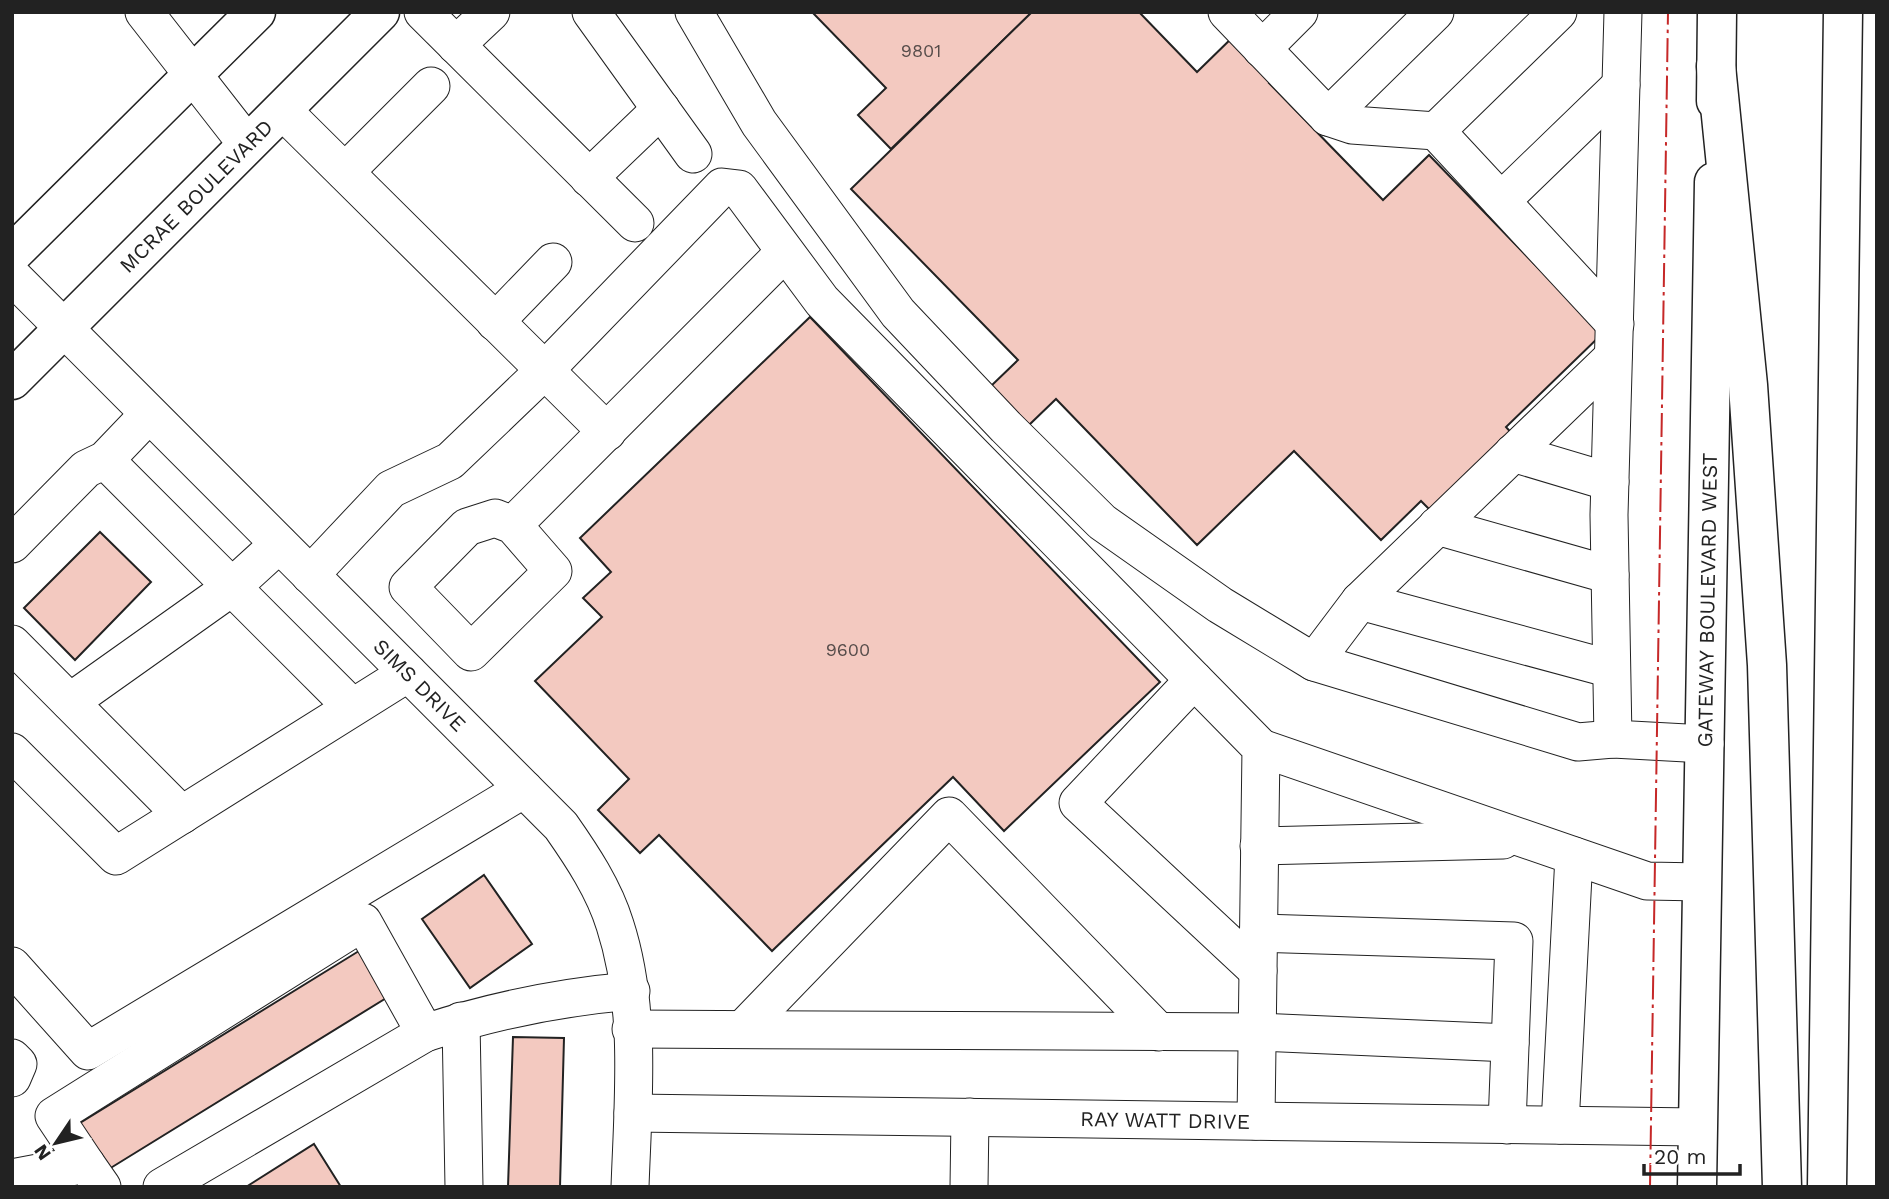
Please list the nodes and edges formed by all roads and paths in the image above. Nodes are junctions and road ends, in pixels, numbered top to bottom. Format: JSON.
{"nodes":[{"id":1,"x":144,"y":12,"type":"edge"},
{"id":2,"x":256,"y":12,"type":"edge"},
{"id":3,"x":380,"y":12,"type":"edge"},
{"id":4,"x":424,"y":12,"type":"edge"},
{"id":5,"x":491,"y":12,"type":"edge"},
{"id":6,"x":591,"y":12,"type":"edge"},
{"id":7,"x":694,"y":12,"type":"edge"},
{"id":8,"x":1227,"y":12,"type":"edge"},
{"id":9,"x":1299,"y":12,"type":"edge"},
{"id":10,"x":1435,"y":12,"type":"edge"},
{"id":11,"x":1558,"y":12,"type":"edge"},
{"id":12,"x":1623,"y":12,"type":"edge"},
{"id":13,"x":1717,"y":12,"type":"edge"},
{"id":14,"x":1843,"y":12,"type":"edge"},
{"id":15,"x":456,"y":45,"type":"junction"},
{"id":16,"x":1262,"y":49,"type":"junction"},
{"id":17,"x":1716,"y":66,"type":"junction"},
{"id":18,"x":193,"y":77,"type":"junction"},
{"id":19,"x":1621,"y":85,"type":"junction"},
{"id":20,"x":431,"y":86,"type":"dead end"},
{"id":21,"x":661,"y":109,"type":"junction"},
{"id":22,"x":282,"y":110,"type":"junction"},
{"id":23,"x":1328,"y":117,"type":"junction"},
{"id":24,"x":1436,"y":131,"type":"junction"},
{"id":25,"x":247,"y":144,"type":"junction"},
{"id":26,"x":694,"y":154,"type":"dead end"},
{"id":27,"x":345,"y":172,"type":"junction"},
{"id":28,"x":589,"y":178,"type":"junction"},
{"id":29,"x":1500,"y":201,"type":"junction"},
{"id":30,"x":635,"y":223,"type":"dead end"},
{"id":31,"x":785,"y":252,"type":"junction"},
{"id":32,"x":12,"y":254,"type":"edge"},
{"id":33,"x":553,"y":262,"type":"dead end"},
{"id":34,"x":12,"y":276,"type":"edge"},
{"id":35,"x":495,"y":322,"type":"junction"},
{"id":36,"x":64,"y":328,"type":"junction"},
{"id":37,"x":1614,"y":340,"type":"junction"},
{"id":38,"x":544,"y":371,"type":"junction"},
{"id":39,"x":12,"y":380,"type":"edge"},
{"id":40,"x":149,"y":414,"type":"junction"},
{"id":41,"x":607,"y":432,"type":"junction"},
{"id":42,"x":1513,"y":453,"type":"junction"},
{"id":43,"x":105,"y":460,"type":"junction"},
{"id":44,"x":1610,"y":482,"type":"junction"},
{"id":45,"x":513,"y":525,"type":"dead end"},
{"id":46,"x":1437,"y":526,"type":"junction"},
{"id":47,"x":12,"y":544,"type":"edge"},
{"id":48,"x":279,"y":544,"type":"junction"},
{"id":49,"x":310,"y":575,"type":"junction"},
{"id":50,"x":1610,"y":575,"type":"junction"},
{"id":51,"x":232,"y":587,"type":"junction"},
{"id":52,"x":1360,"y":601,"type":"junction"},
{"id":53,"x":12,"y":644,"type":"edge"},
{"id":54,"x":1314,"y":662,"type":"junction"},
{"id":55,"x":1611,"y":669,"type":"junction"},
{"id":56,"x":408,"y":673,"type":"junction"},
{"id":57,"x":1194,"y":680,"type":"junction"},
{"id":58,"x":70,"y":702,"type":"junction"},
{"id":59,"x":352,"y":707,"type":"junction"},
{"id":60,"x":1613,"y":739,"type":"junction"},
{"id":61,"x":1705,"y":744,"type":"junction"},
{"id":62,"x":1261,"y":748,"type":"junction"},
{"id":63,"x":12,"y":752,"type":"edge"},
{"id":64,"x":524,"y":789,"type":"junction"},
{"id":65,"x":182,"y":815,"type":"junction"},
{"id":66,"x":1528,"y":840,"type":"junction"},
{"id":67,"x":1259,"y":846,"type":"junction"},
{"id":68,"x":1574,"y":856,"type":"junction"},
{"id":69,"x":1702,"y":882,"type":"junction"},
{"id":70,"x":1258,"y":933,"type":"junction"},
{"id":71,"x":1514,"y":941,"type":"junction"},
{"id":72,"x":1570,"y":941,"type":"junction"},
{"id":73,"x":12,"y":967,"type":"edge"},
{"id":74,"x":1258,"y":971,"type":"junction"},
{"id":75,"x":631,"y":991,"type":"junction"},
{"id":76,"x":461,"y":1021,"type":"junction"},
{"id":77,"x":631,"y":1029,"type":"junction"},
{"id":78,"x":743,"y":1029,"type":"junction"},
{"id":79,"x":1159,"y":1031,"type":"junction"},
{"id":80,"x":1257,"y":1032,"type":"junction"},
{"id":81,"x":425,"y":1033,"type":"junction"},
{"id":82,"x":1510,"y":1044,"type":"junction"},
{"id":83,"x":12,"y":1058,"type":"edge"},
{"id":84,"x":12,"y":1079,"type":"edge"},
{"id":85,"x":633,"y":1113,"type":"junction"},
{"id":86,"x":970,"y":1117,"type":"junction"},
{"id":87,"x":1256,"y":1121,"type":"junction"},
{"id":88,"x":1507,"y":1125,"type":"junction"},
{"id":89,"x":1560,"y":1125,"type":"junction"},
{"id":90,"x":1698,"y":1127,"type":"junction"},
{"id":91,"x":94,"y":1175,"type":"edge"},
{"id":92,"x":12,"y":1178,"type":"edge"},
{"id":93,"x":162,"y":1187,"type":"edge"},
{"id":94,"x":464,"y":1187,"type":"edge"},
{"id":95,"x":630,"y":1187,"type":"edge"},
{"id":96,"x":969,"y":1187,"type":"edge"},
{"id":97,"x":1697,"y":1187,"type":"edge"},
{"id":98,"x":1782,"y":1187,"type":"edge"},
{"id":99,"x":1827,"y":1187,"type":"edge"}],
"edges":[{"from":1,"to":18,"type":"street"},
{"from":2,"to":18,"type":"main road"},
{"from":3,"to":22,"type":"main road","name":"MCRAE BOULEVARD"},
{"from":4,"to":15,"type":"street"},
{"from":5,"to":15,"type":"street"},
{"from":6,"to":21,"type":"street"},
{"from":7,"to":54,"type":"street"},
{"from":8,"to":16,"type":"street"},
{"from":9,"to":16,"type":"street"},
{"from":10,"to":23,"type":"street"},
{"from":11,"to":24,"type":"street"},
{"from":12,"to":19,"type":"street"},
{"from":13,"to":17,"type":"main road","name":"GATEWAY BOULEVARD WEST"},
{"from":14,"to":99,"type":"main road"},
{"from":15,"to":28,"type":"street"},
{"from":16,"to":23,"type":"street"},
{"from":17,"to":61,"type":"main road","name":"GATEWAY BOULEVARD WEST"},
{"from":17,"to":98,"type":"main road"},
{"from":18,"to":25,"type":"street"},
{"from":18,"to":32,"type":"main road"},
{"from":19,"to":29,"type":"street"},
{"from":19,"to":37,"type":"street"},
{"from":20,"to":27,"type":"street"},
{"from":21,"to":26,"type":"street"},
{"from":21,"to":28,"type":"street"},
{"from":22,"to":25,"type":"main road","name":"MCRAE BOULEVARD"},
{"from":22,"to":27,"type":"street"},
{"from":23,"to":24,"type":"street"},
{"from":24,"to":29,"type":"street"},
{"from":25,"to":36,"type":"main road","name":"MCRAE BOULEVARD"},
{"from":27,"to":35,"type":"street"},
{"from":28,"to":30,"type":"street"},
{"from":29,"to":37,"type":"street"},
{"from":31,"to":38,"type":"street"},
{"from":31,"to":41,"type":"street"},
{"from":31,"to":57,"type":"street"},
{"from":33,"to":35,"type":"street"},
{"from":34,"to":36,"type":"street","name":"SIMS DRIVE"},
{"from":35,"to":38,"type":"street"},
{"from":36,"to":39,"type":"main road","name":"MCRAE BOULEVARD"},
{"from":36,"to":40,"type":"street","name":"SIMS DRIVE"},
{"from":37,"to":42,"type":"street"},
{"from":37,"to":44,"type":"street"},
{"from":38,"to":41,"type":"street"},
{"from":38,"to":49,"type":"street"},
{"from":40,"to":43,"type":"street"},
{"from":40,"to":48,"type":"street","name":"SIMS DRIVE"},
{"from":41,"to":45,"type":"street"},
{"from":42,"to":44,"type":"street"},
{"from":42,"to":46,"type":"street"},
{"from":43,"to":47,"type":"street"},
{"from":43,"to":51,"type":"street"},
{"from":44,"to":50,"type":"street"},
{"from":46,"to":50,"type":"street"},
{"from":46,"to":52,"type":"street"},
{"from":48,"to":49,"type":"street","name":"SIMS DRIVE"},
{"from":48,"to":51,"type":"street"},
{"from":49,"to":56,"type":"street","name":"SIMS DRIVE"},
{"from":50,"to":55,"type":"street"},
{"from":51,"to":58,"type":"street"},
{"from":51,"to":59,"type":"street"},
{"from":52,"to":54,"type":"street"},
{"from":52,"to":55,"type":"street"},
{"from":53,"to":58,"type":"street"},
{"from":54,"to":60,"type":"street"},
{"from":55,"to":60,"type":"street"},
{"from":56,"to":59,"type":"street"},
{"from":56,"to":64,"type":"street","name":"SIMS DRIVE"},
{"from":57,"to":62,"type":"street"},
{"from":57,"to":74,"type":"street"},
{"from":58,"to":65,"type":"street"},
{"from":59,"to":65,"type":"street"},
{"from":60,"to":61,"type":"street"},
{"from":61,"to":69,"type":"main road","name":"GATEWAY BOULEVARD WEST"},
{"from":62,"to":66,"type":"street"},
{"from":62,"to":67,"type":"street"},
{"from":63,"to":65,"type":"street"},
{"from":64,"to":73,"type":"street"},
{"from":64,"to":75,"type":"street","name":"SIMS DRIVE"},
{"from":66,"to":67,"type":"street"},
{"from":66,"to":68,"type":"street"},
{"from":67,"to":70,"type":"street"},
{"from":68,"to":69,"type":"street"},
{"from":68,"to":72,"type":"street"},
{"from":69,"to":90,"type":"main road","name":"GATEWAY BOULEVARD WEST"},
{"from":70,"to":71,"type":"street"},
{"from":70,"to":74,"type":"street"},
{"from":71,"to":72,"type":"street"},
{"from":71,"to":82,"type":"street"},
{"from":72,"to":89,"type":"street"},
{"from":74,"to":80,"type":"street"},
{"from":75,"to":76,"type":"street"},
{"from":75,"to":77,"type":"street","name":"SIMS DRIVE"},
{"from":76,"to":81,"type":"street"},
{"from":76,"to":94,"type":"street"},
{"from":77,"to":78,"type":"street"},
{"from":77,"to":85,"type":"street","name":"SIMS DRIVE"},
{"from":78,"to":79,"type":"street"},
{"from":78,"to":79,"type":"street"},
{"from":79,"to":80,"type":"street"},
{"from":80,"to":82,"type":"street"},
{"from":80,"to":87,"type":"street"},
{"from":81,"to":91,"type":"street"},
{"from":81,"to":93,"type":"street"},
{"from":82,"to":88,"type":"street"},
{"from":83,"to":84,"type":"street"},
{"from":85,"to":86,"type":"street","name":"RAY WATT DRIVE"},
{"from":85,"to":95,"type":"street","name":"SIMS DRIVE"},
{"from":86,"to":87,"type":"street","name":"RAY WATT DRIVE"},
{"from":86,"to":96,"type":"street"},
{"from":87,"to":88,"type":"street","name":"RAY WATT DRIVE"},
{"from":88,"to":89,"type":"street","name":"RAY WATT DRIVE"},
{"from":89,"to":90,"type":"street","name":"RAY WATT DRIVE"},
{"from":90,"to":97,"type":"main road","name":"GATEWAY BOULEVARD WEST"},
{"from":91,"to":92,"type":"street"}]}
